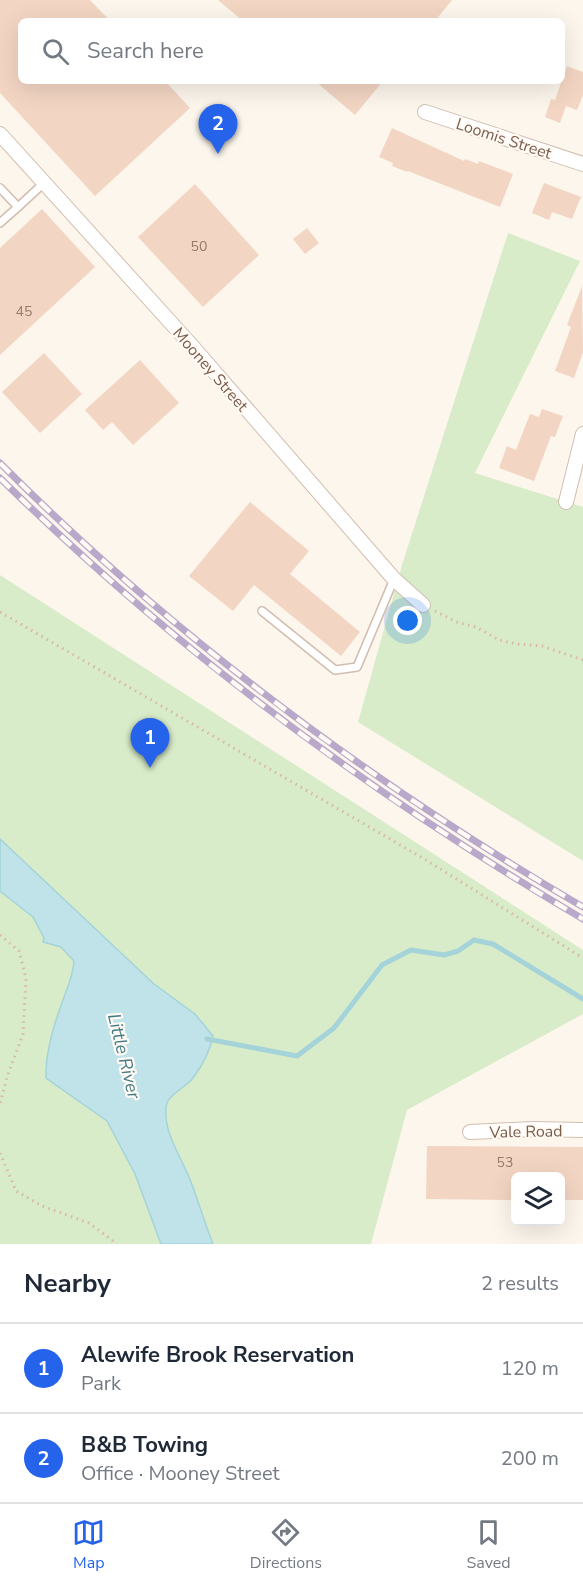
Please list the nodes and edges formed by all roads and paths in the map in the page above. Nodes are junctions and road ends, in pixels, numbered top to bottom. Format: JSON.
{"nodes":[{"id":1,"x":425,"y":112,"type":"dead end"},
{"id":2,"x":0,"y":134,"type":"edge"},
{"id":3,"x":583,"y":164,"type":"edge"},
{"id":4,"x":44,"y":183,"type":"junction"},
{"id":5,"x":0,"y":188,"type":"edge"},
{"id":6,"x":18,"y":207,"type":"junction"},
{"id":7,"x":0,"y":223,"type":"edge"},
{"id":8,"x":583,"y":434,"type":"edge"},
{"id":9,"x":567,"y":502,"type":"dead end"},
{"id":10,"x":394,"y":579,"type":"junction"},
{"id":11,"x":423,"y":604,"type":"joint"},
{"id":12,"x":262,"y":611,"type":"dead end"},
{"id":13,"x":0,"y":612,"type":"edge"},
{"id":14,"x":583,"y":660,"type":"edge"},
{"id":15,"x":0,"y":935,"type":"edge"},
{"id":16,"x":583,"y":958,"type":"edge"},
{"id":17,"x":0,"y":1104,"type":"edge"},
{"id":18,"x":583,"y":1130,"type":"edge"},
{"id":19,"x":470,"y":1132,"type":"dead end"},
{"id":20,"x":0,"y":1153,"type":"edge"},
{"id":21,"x":117,"y":1244,"type":"edge"}],
"edges":[{"from":1,"to":3,"type":"street","name":"Loomis Street"},
{"from":2,"to":4,"type":"street","name":"Mooney Street"},
{"from":4,"to":6,"type":"lane"},
{"from":4,"to":10,"type":"street","name":"Mooney Street"},
{"from":5,"to":6,"type":"lane"},
{"from":6,"to":7,"type":"lane"},
{"from":8,"to":9,"type":"street"},
{"from":10,"to":11,"type":"street","name":"Mooney Street"},
{"from":10,"to":12,"type":"lane"},
{"from":11,"to":14,"type":"path"},
{"from":13,"to":16,"type":"path"},
{"from":15,"to":17,"type":"path"},
{"from":18,"to":19,"type":"street","name":"Vale Road"},
{"from":20,"to":21,"type":"path"}]}
